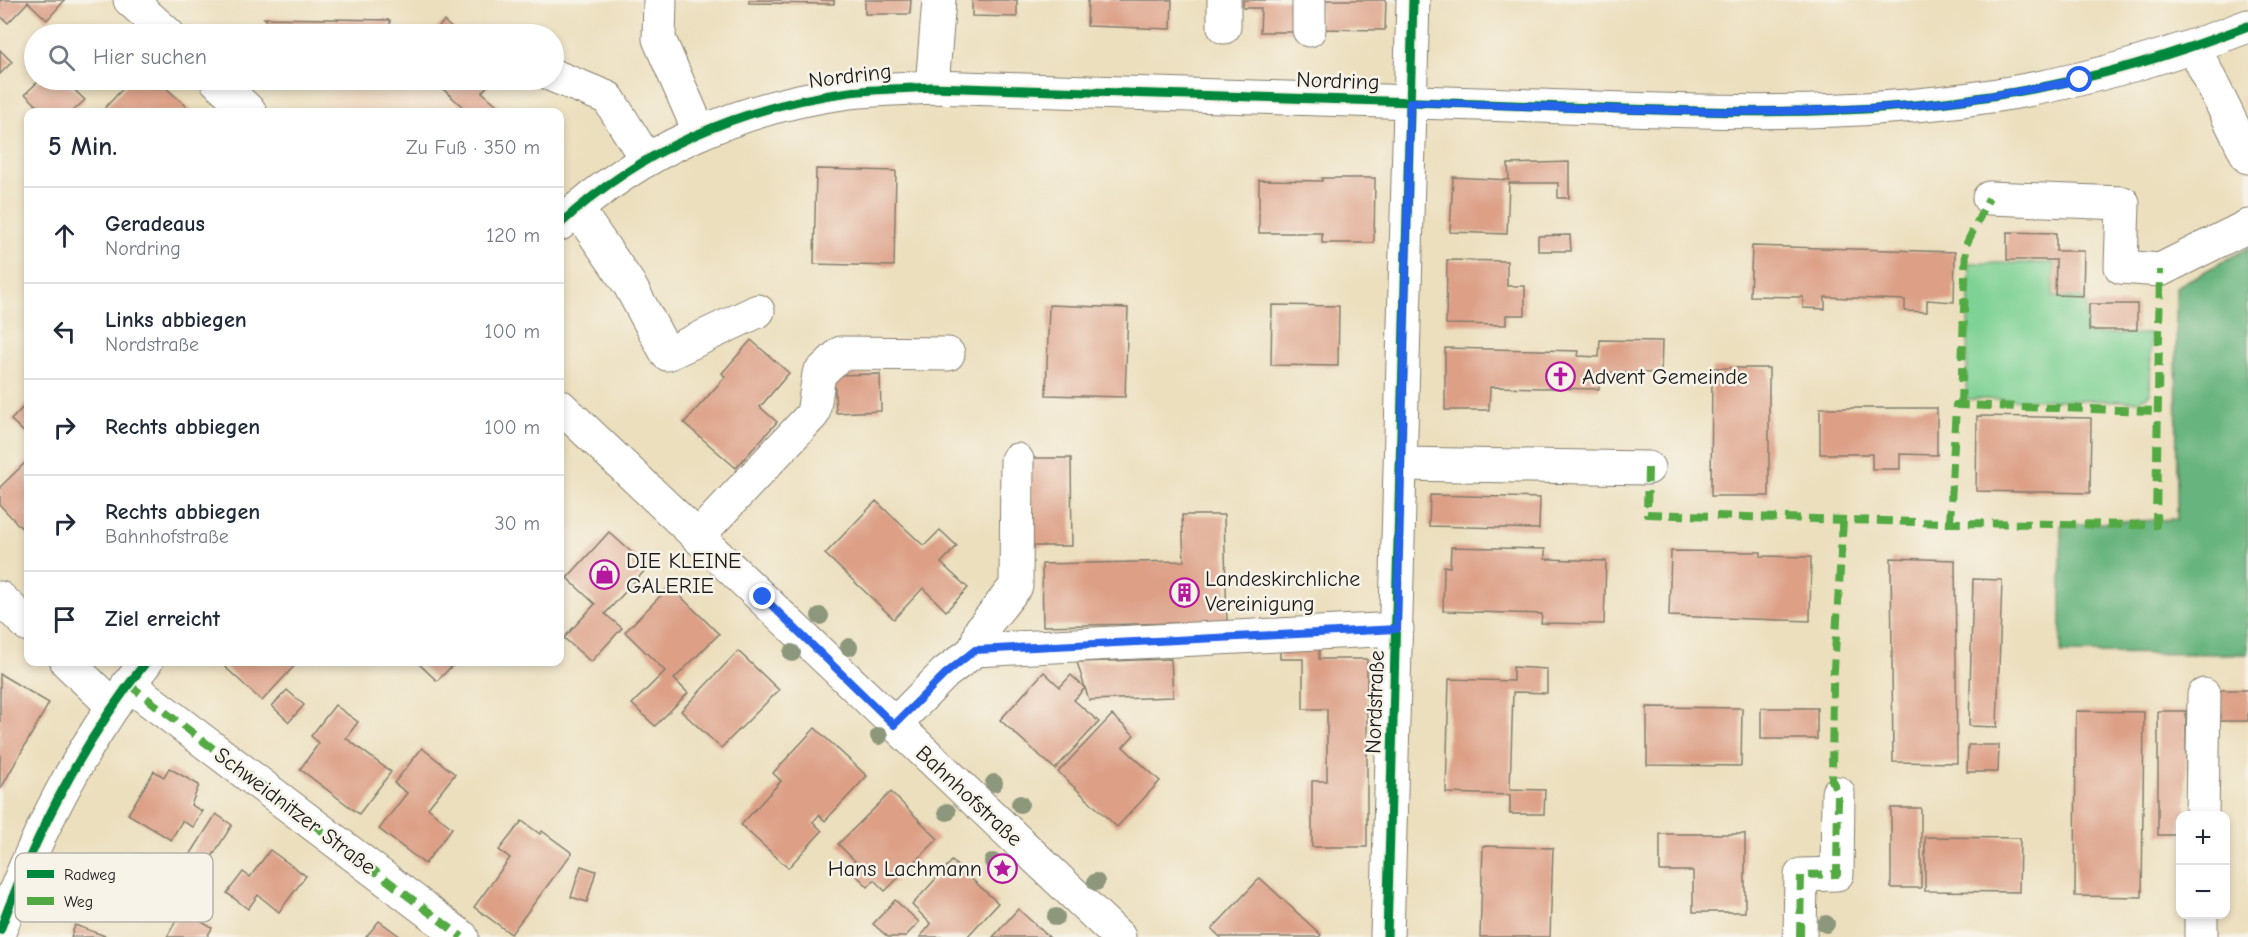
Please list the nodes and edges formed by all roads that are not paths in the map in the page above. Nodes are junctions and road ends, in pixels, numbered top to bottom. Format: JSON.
{"nodes":[{"id":1,"x":130,"y":0,"type":"edge"},
{"id":2,"x":660,"y":0,"type":"edge"},
{"id":3,"x":939,"y":0,"type":"edge"},
{"id":4,"x":1413,"y":0,"type":"edge"},
{"id":5,"x":157,"y":24,"type":"edge"},
{"id":6,"x":2248,"y":26,"type":"edge"},
{"id":7,"x":2194,"y":46,"type":"junction"},
{"id":8,"x":564,"y":80,"type":"edge"},
{"id":9,"x":932,"y":87,"type":"junction"},
{"id":10,"x":227,"y":90,"type":"edge"},
{"id":11,"x":1410,"y":102,"type":"junction"},
{"id":12,"x":246,"y":108,"type":"edge"},
{"id":13,"x":699,"y":131,"type":"junction"},
{"id":14,"x":2248,"y":157,"type":"edge"},
{"id":15,"x":646,"y":159,"type":"junction"},
{"id":16,"x":1989,"y":198,"type":"dead end"},
{"id":17,"x":568,"y":216,"type":"edge"},
{"id":18,"x":2248,"y":226,"type":"edge"},
{"id":19,"x":758,"y":310,"type":"dead end"},
{"id":20,"x":948,"y":354,"type":"dead end"},
{"id":21,"x":564,"y":410,"type":"edge"},
{"id":22,"x":1017,"y":460,"type":"dead end"},
{"id":23,"x":1402,"y":464,"type":"junction"},
{"id":24,"x":1648,"y":468,"type":"dead end"},
{"id":25,"x":698,"y":536,"type":"junction"},
{"id":26,"x":0,"y":598,"type":"edge"},
{"id":27,"x":24,"y":621,"type":"edge"},
{"id":28,"x":1397,"y":629,"type":"junction"},
{"id":29,"x":975,"y":650,"type":"junction"},
{"id":30,"x":78,"y":666,"type":"edge"},
{"id":31,"x":129,"y":684,"type":"edge"},
{"id":32,"x":2204,"y":695,"type":"dead end"},
{"id":33,"x":894,"y":725,"type":"junction"},
{"id":34,"x":1838,"y":793,"type":"dead end"},
{"id":35,"x":2202,"y":811,"type":"edge"},
{"id":36,"x":33,"y":853,"type":"edge"},
{"id":37,"x":15,"y":891,"type":"edge"},
{"id":38,"x":2201,"y":919,"type":"edge"},
{"id":39,"x":0,"y":930,"type":"edge"},
{"id":40,"x":462,"y":937,"type":"edge"},
{"id":41,"x":1119,"y":937,"type":"edge"},
{"id":42,"x":1387,"y":937,"type":"edge"},
{"id":43,"x":1800,"y":937,"type":"edge"},
{"id":44,"x":2201,"y":937,"type":"edge"}],
"edges":[{"from":1,"to":5,"type":"street"},
{"from":2,"to":13,"type":"street"},
{"from":3,"to":9,"type":"street"},
{"from":4,"to":11,"type":"street","name":"Nordstraße"},
{"from":6,"to":7,"type":"street","name":"Nordring"},
{"from":7,"to":11,"type":"street","name":"Nordring"},
{"from":7,"to":14,"type":"street"},
{"from":8,"to":15,"type":"street"},
{"from":9,"to":11,"type":"street","name":"Nordring"},
{"from":9,"to":13,"type":"street","name":"Nordring"},
{"from":10,"to":12,"type":"street"},
{"from":11,"to":23,"type":"street","name":"Nordstraße"},
{"from":13,"to":15,"type":"street","name":"Nordring"},
{"from":15,"to":17,"type":"street","name":"Nordring"},
{"from":16,"to":18,"type":"street"},
{"from":17,"to":19,"type":"street"},
{"from":20,"to":25,"type":"street"},
{"from":21,"to":25,"type":"street","name":"Bahnhofstraße"},
{"from":22,"to":29,"type":"street"},
{"from":23,"to":24,"type":"street"},
{"from":23,"to":28,"type":"street","name":"Nordstraße"},
{"from":25,"to":33,"type":"street","name":"Bahnhofstraße"},
{"from":26,"to":27,"type":"street"},
{"from":28,"to":29,"type":"street"},
{"from":28,"to":42,"type":"street","name":"Nordstraße"},
{"from":29,"to":33,"type":"street"},
{"from":30,"to":31,"type":"street","name":"Schweidnitzer Straße"},
{"from":31,"to":36,"type":"street"},
{"from":31,"to":40,"type":"street","name":"Schweidnitzer Straße"},
{"from":32,"to":35,"type":"street"},
{"from":33,"to":41,"type":"street","name":"Bahnhofstraße"},
{"from":34,"to":43,"type":"street"},
{"from":37,"to":39,"type":"street"},
{"from":38,"to":44,"type":"street"}]}
